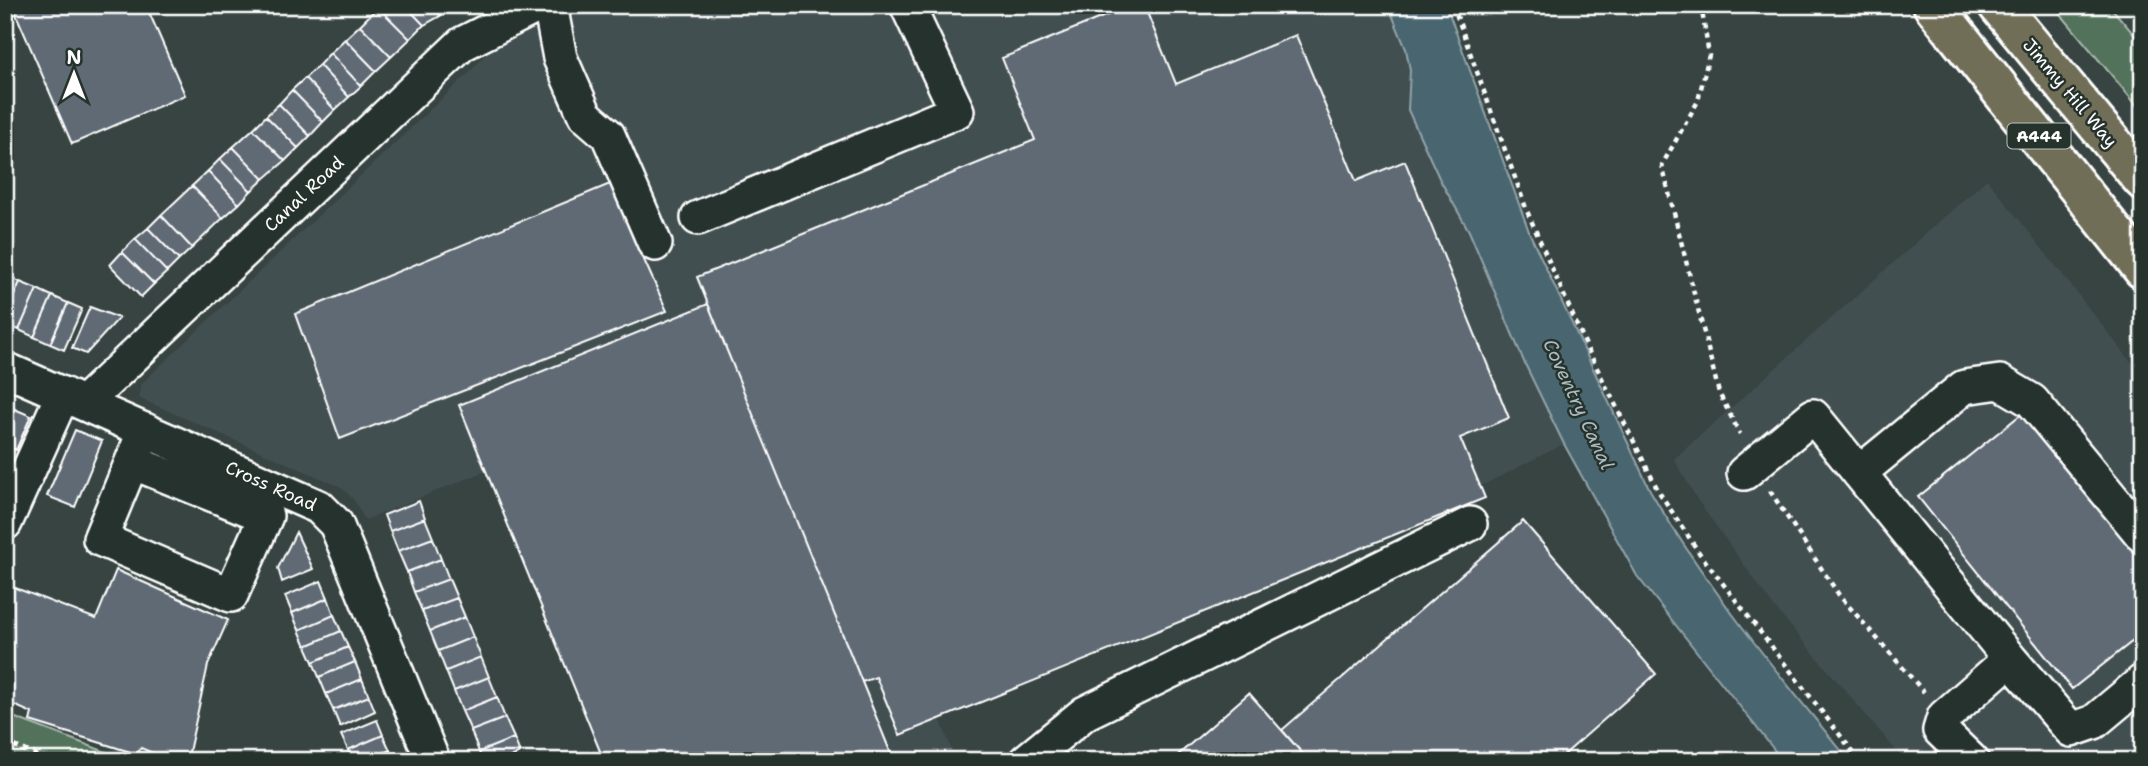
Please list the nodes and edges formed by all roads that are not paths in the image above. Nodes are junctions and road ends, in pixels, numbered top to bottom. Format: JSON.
{"nodes":[{"id":1,"x":540,"y":5,"type":"edge"},
{"id":2,"x":550,"y":5,"type":"edge"},
{"id":3,"x":907,"y":5,"type":"edge"},
{"id":4,"x":1933,"y":5,"type":"edge"},
{"id":5,"x":1998,"y":5,"type":"edge"},
{"id":6,"x":2143,"y":180,"type":"edge"},
{"id":7,"x":698,"y":218,"type":"dead end"},
{"id":8,"x":655,"y":244,"type":"dead end"},
{"id":9,"x":2143,"y":269,"type":"edge"},
{"id":10,"x":5,"y":369,"type":"edge"},
{"id":11,"x":73,"y":398,"type":"junction"},
{"id":12,"x":145,"y":430,"type":"junction"},
{"id":13,"x":132,"y":462,"type":"junction"},
{"id":14,"x":1749,"y":468,"type":"road end"},
{"id":15,"x":1859,"y":473,"type":"junction"},
{"id":16,"x":245,"y":491,"type":"junction"},
{"id":17,"x":5,"y":523,"type":"edge"},
{"id":18,"x":1470,"y":524,"type":"dead end"},
{"id":19,"x":2143,"y":536,"type":"edge"},
{"id":20,"x":2010,"y":659,"type":"junction"},
{"id":21,"x":2143,"y":681,"type":"edge"},
{"id":22,"x":433,"y":761,"type":"edge"},
{"id":23,"x":1026,"y":761,"type":"edge"},
{"id":24,"x":1972,"y":761,"type":"edge"}],
"edges":[{"from":1,"to":11,"type":"street","name":"Canal Road"},
{"from":2,"to":8,"type":"street"},
{"from":3,"to":7,"type":"street"},
{"from":4,"to":9,"type":"highway","number":"A444"},
{"from":5,"to":6,"type":"highway","name":"Jimmy Hill Way","number":"A444"},
{"from":10,"to":11,"type":"street","name":"Cross Road"},
{"from":11,"to":12,"type":"street","name":"Cross Road"},
{"from":11,"to":17,"type":"street"},
{"from":12,"to":13,"type":"street"},
{"from":12,"to":16,"type":"street","name":"Cross Road"},
{"from":13,"to":16,"type":"street"},
{"from":13,"to":16,"type":"street"},
{"from":14,"to":15,"type":"street"},
{"from":15,"to":19,"type":"street"},
{"from":15,"to":20,"type":"street"},
{"from":16,"to":22,"type":"street","name":"Cross Road"},
{"from":18,"to":23,"type":"street"},
{"from":20,"to":21,"type":"street"},
{"from":20,"to":24,"type":"street"}]}
